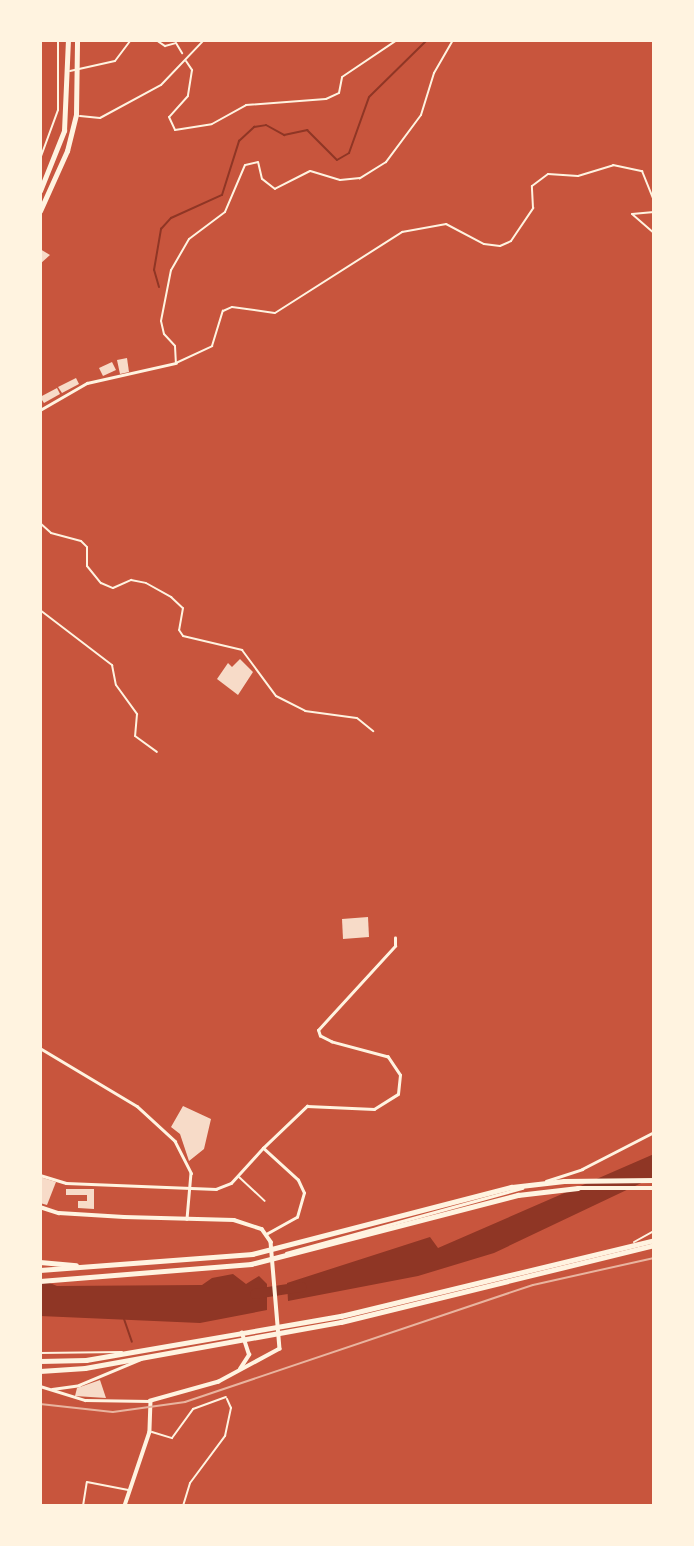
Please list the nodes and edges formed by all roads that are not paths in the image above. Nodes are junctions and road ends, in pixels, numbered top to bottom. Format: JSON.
{"nodes":[{"id":1,"x":58,"y":40,"type":"edge"},
{"id":2,"x":68,"y":40,"type":"edge"},
{"id":3,"x":78,"y":40,"type":"edge"},
{"id":4,"x":131,"y":40,"type":"edge"},
{"id":5,"x":156,"y":40,"type":"edge"},
{"id":6,"x":453,"y":40,"type":"edge"},
{"id":7,"x":182,"y":53,"type":"dead end"},
{"id":8,"x":80,"y":70,"type":"junction"},
{"id":9,"x":70,"y":71,"type":"junction"},
{"id":10,"x":40,"y":159,"type":"edge"},
{"id":11,"x":40,"y":191,"type":"edge"},
{"id":12,"x":654,"y":201,"type":"edge"},
{"id":13,"x":40,"y":211,"type":"edge"},
{"id":14,"x":654,"y":212,"type":"edge"},
{"id":15,"x":654,"y":233,"type":"edge"},
{"id":16,"x":176,"y":363,"type":"junction"},
{"id":17,"x":40,"y":410,"type":"edge"},
{"id":18,"x":40,"y":523,"type":"edge"},
{"id":19,"x":373,"y":731,"type":"dead end"},
{"id":20,"x":395,"y":938,"type":"dead end"},
{"id":21,"x":40,"y":1048,"type":"edge"},
{"id":22,"x":654,"y":1132,"type":"edge"},
{"id":23,"x":263,"y":1148,"type":"junction"},
{"id":24,"x":42,"y":1176,"type":"edge"},
{"id":25,"x":238,"y":1176,"type":"junction"},
{"id":26,"x":654,"y":1180,"type":"edge"},
{"id":27,"x":190,"y":1188,"type":"junction"},
{"id":28,"x":654,"y":1188,"type":"edge"},
{"id":29,"x":265,"y":1201,"type":"dead end"},
{"id":30,"x":40,"y":1207,"type":"edge"},
{"id":31,"x":187,"y":1219,"type":"junction"},
{"id":32,"x":654,"y":1231,"type":"edge"},
{"id":33,"x":267,"y":1234,"type":"junction"},
{"id":34,"x":654,"y":1240,"type":"edge"},
{"id":35,"x":634,"y":1245,"type":"junction"},
{"id":36,"x":654,"y":1245,"type":"edge"},
{"id":37,"x":274,"y":1256,"type":"junction"},
{"id":38,"x":40,"y":1262,"type":"edge"},
{"id":39,"x":88,"y":1267,"type":"junction"},
{"id":40,"x":40,"y":1270,"type":"edge"},
{"id":41,"x":40,"y":1281,"type":"edge"},
{"id":42,"x":280,"y":1326,"type":"junction"},
{"id":43,"x":243,"y":1336,"type":"junction"},
{"id":44,"x":137,"y":1352,"type":"junction"},
{"id":45,"x":40,"y":1353,"type":"edge"},
{"id":46,"x":125,"y":1357,"type":"junction"},
{"id":47,"x":144,"y":1357,"type":"junction"},
{"id":48,"x":40,"y":1361,"type":"edge"},
{"id":49,"x":40,"y":1371,"type":"edge"},
{"id":50,"x":235,"y":1373,"type":"junction"},
{"id":51,"x":40,"y":1386,"type":"edge"},
{"id":52,"x":48,"y":1389,"type":"junction"},
{"id":53,"x":226,"y":1397,"type":"road end"},
{"id":54,"x":151,"y":1401,"type":"junction"},
{"id":55,"x":150,"y":1432,"type":"junction"},
{"id":56,"x":129,"y":1490,"type":"junction"},
{"id":57,"x":83,"y":1506,"type":"edge"},
{"id":58,"x":125,"y":1506,"type":"edge"}],
"edges":[{"from":1,"to":10,"type":"lane"},
{"from":2,"to":9,"type":"main road"},
{"from":3,"to":8,"type":"main road"},
{"from":4,"to":8,"type":"lane"},
{"from":5,"to":7,"type":"lane"},
{"from":6,"to":16,"type":"lane"},
{"from":8,"to":9,"type":"lane"},
{"from":8,"to":13,"type":"main road"},
{"from":9,"to":11,"type":"main road"},
{"from":12,"to":16,"type":"lane"},
{"from":14,"to":15,"type":"lane"},
{"from":16,"to":17,"type":"street"},
{"from":18,"to":19,"type":"lane"},
{"from":20,"to":23,"type":"street"},
{"from":21,"to":27,"type":"street"},
{"from":22,"to":37,"type":"street"},
{"from":23,"to":25,"type":"street"},
{"from":23,"to":33,"type":"street"},
{"from":24,"to":27,"type":"street"},
{"from":25,"to":27,"type":"street"},
{"from":25,"to":29,"type":"lane"},
{"from":26,"to":39,"type":"main road"},
{"from":27,"to":31,"type":"street"},
{"from":28,"to":41,"type":"main road"},
{"from":30,"to":31,"type":"street"},
{"from":31,"to":33,"type":"street"},
{"from":32,"to":35,"type":"lane"},
{"from":33,"to":37,"type":"street"},
{"from":34,"to":35,"type":"main road"},
{"from":35,"to":36,"type":"main road"},
{"from":35,"to":42,"type":"main road"},
{"from":37,"to":42,"type":"street"},
{"from":38,"to":39,"type":"main road"},
{"from":39,"to":40,"type":"main road"},
{"from":42,"to":43,"type":"main road"},
{"from":42,"to":50,"type":"street"},
{"from":43,"to":44,"type":"main road"},
{"from":43,"to":47,"type":"main road"},
{"from":43,"to":50,"type":"street"},
{"from":44,"to":45,"type":"lane"},
{"from":44,"to":46,"type":"main road"},
{"from":46,"to":47,"type":"main road"},
{"from":46,"to":48,"type":"main road"},
{"from":46,"to":49,"type":"main road"},
{"from":47,"to":52,"type":"street"},
{"from":50,"to":54,"type":"street"},
{"from":51,"to":52,"type":"street"},
{"from":52,"to":54,"type":"street"},
{"from":53,"to":55,"type":"lane"},
{"from":54,"to":55,"type":"street"},
{"from":55,"to":56,"type":"street"},
{"from":56,"to":57,"type":"lane"},
{"from":56,"to":58,"type":"street"}]}
